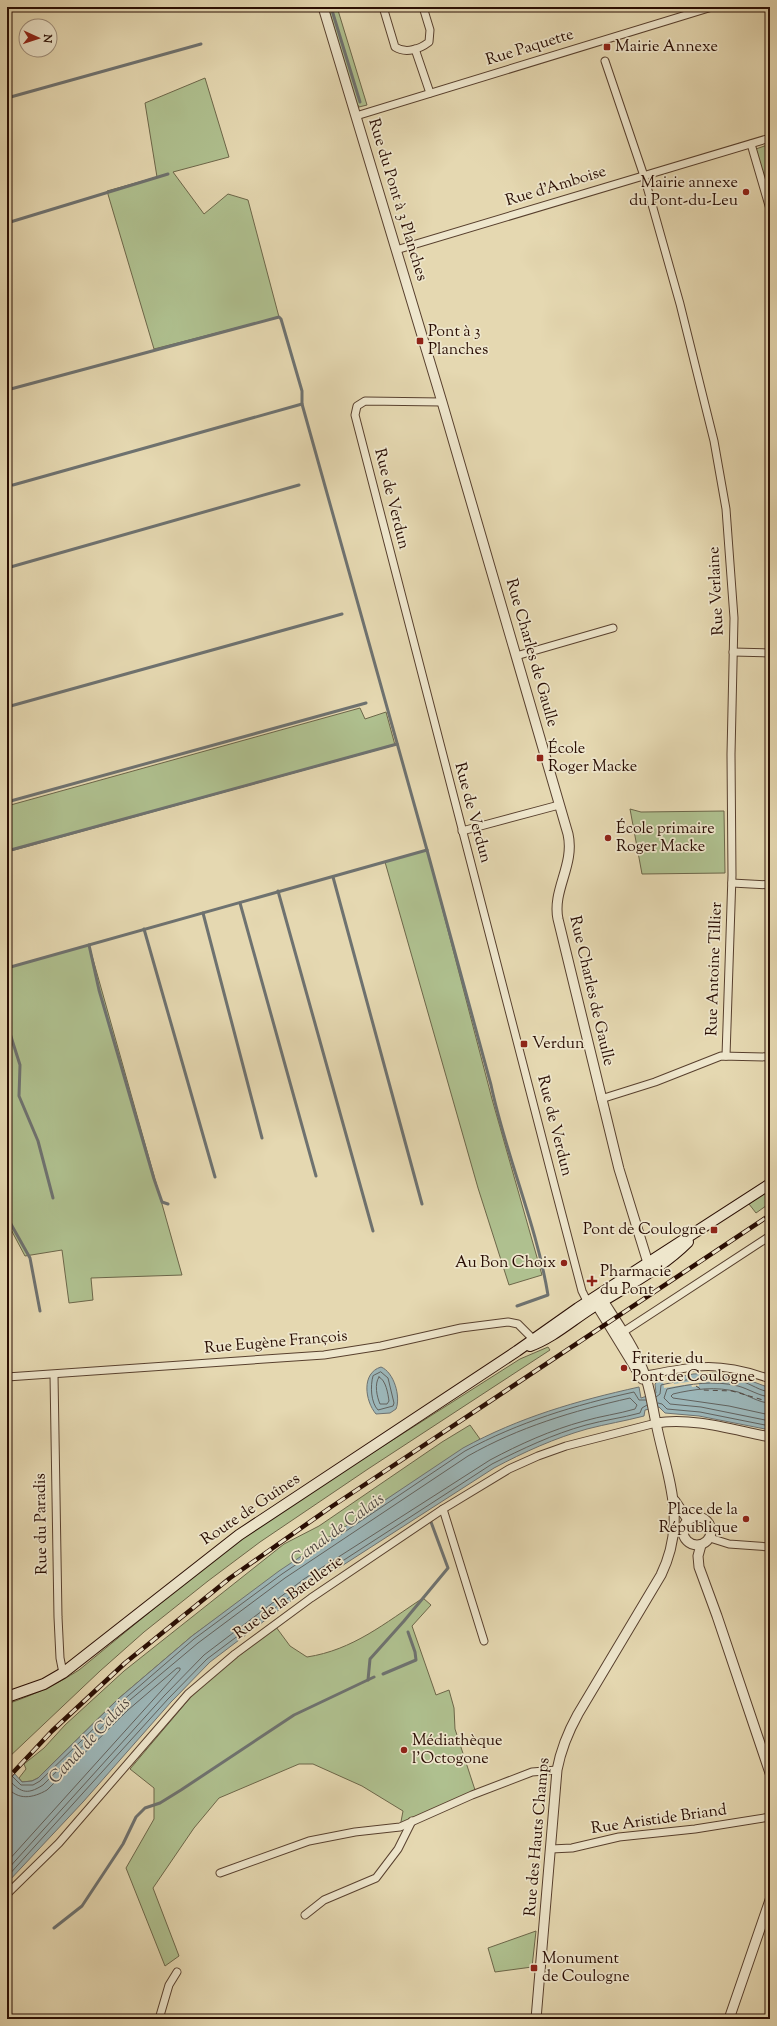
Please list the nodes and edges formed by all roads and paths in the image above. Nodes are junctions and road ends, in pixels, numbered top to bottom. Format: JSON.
{"nodes":[{"id":1,"x":323,"y":7,"type":"edge"},
{"id":2,"x":383,"y":7,"type":"edge"},
{"id":3,"x":423,"y":7,"type":"edge"},
{"id":4,"x":712,"y":7,"type":"edge"},
{"id":5,"x":415,"y":50,"type":"junction"},
{"id":6,"x":605,"y":61,"type":"dead end"},
{"id":7,"x":430,"y":94,"type":"junction"},
{"id":8,"x":356,"y":116,"type":"junction"},
{"id":9,"x":770,"y":138,"type":"edge"},
{"id":10,"x":751,"y":144,"type":"junction"},
{"id":11,"x":644,"y":176,"type":"junction"},
{"id":12,"x":768,"y":194,"type":"edge"},
{"id":13,"x":770,"y":209,"type":"edge"},
{"id":14,"x":396,"y":250,"type":"junction"},
{"id":15,"x":442,"y":402,"type":"junction"},
{"id":16,"x":613,"y":628,"type":"dead end"},
{"id":17,"x":733,"y":652,"type":"junction"},
{"id":18,"x":770,"y":653,"type":"edge"},
{"id":19,"x":516,"y":656,"type":"junction"},
{"id":20,"x":560,"y":805,"type":"junction"},
{"id":21,"x":462,"y":831,"type":"junction"},
{"id":22,"x":732,"y":883,"type":"junction"},
{"id":23,"x":770,"y":884,"type":"edge"},
{"id":24,"x":726,"y":1056,"type":"junction"},
{"id":25,"x":770,"y":1057,"type":"edge"},
{"id":26,"x":601,"y":1099,"type":"junction"},
{"id":27,"x":770,"y":1184,"type":"edge"},
{"id":28,"x":698,"y":1232,"type":"junction"},
{"id":29,"x":770,"y":1236,"type":"edge"},
{"id":30,"x":648,"y":1263,"type":"junction"},
{"id":31,"x":595,"y":1302,"type":"junction"},
{"id":32,"x":620,"y":1334,"type":"junction"},
{"id":33,"x":535,"y":1342,"type":"junction"},
{"id":34,"x":54,"y":1374,"type":"junction"},
{"id":35,"x":643,"y":1376,"type":"junction"},
{"id":36,"x":7,"y":1377,"type":"edge"},
{"id":37,"x":770,"y":1379,"type":"edge"},
{"id":38,"x":655,"y":1419,"type":"junction"},
{"id":39,"x":770,"y":1438,"type":"edge"},
{"id":40,"x":674,"y":1498,"type":"junction"},
{"id":41,"x":443,"y":1509,"type":"junction"},
{"id":42,"x":688,"y":1520,"type":"junction"},
{"id":43,"x":683,"y":1532,"type":"junction"},
{"id":44,"x":710,"y":1538,"type":"junction"},
{"id":45,"x":701,"y":1545,"type":"junction"},
{"id":46,"x":769,"y":1547,"type":"edge"},
{"id":47,"x":665,"y":1566,"type":"junction"},
{"id":48,"x":484,"y":1641,"type":"dead end"},
{"id":49,"x":63,"y":1673,"type":"junction"},
{"id":50,"x":7,"y":1697,"type":"edge"},
{"id":51,"x":557,"y":1770,"type":"junction"},
{"id":52,"x":770,"y":1773,"type":"edge"},
{"id":53,"x":770,"y":1817,"type":"edge"},
{"id":54,"x":412,"y":1821,"type":"junction"},
{"id":55,"x":551,"y":1849,"type":"junction"},
{"id":56,"x":220,"y":1873,"type":"dead end"},
{"id":57,"x":7,"y":1894,"type":"edge"},
{"id":58,"x":770,"y":1900,"type":"edge"},
{"id":59,"x":305,"y":1915,"type":"dead end"},
{"id":60,"x":177,"y":1972,"type":"dead end"},
{"id":61,"x":159,"y":2019,"type":"edge"},
{"id":62,"x":536,"y":2019,"type":"edge"},
{"id":63,"x":729,"y":2019,"type":"edge"}],
"edges":[{"from":1,"to":8,"type":"street","name":"Rue du Pont à 3 Planches"},
{"from":2,"to":5,"type":"street"},
{"from":3,"to":5,"type":"street"},
{"from":4,"to":7,"type":"street","name":"Rue Paquette"},
{"from":5,"to":7,"type":"street"},
{"from":6,"to":11,"type":"street","name":"Rue Verlaine"},
{"from":7,"to":8,"type":"street","name":"Rue Paquette"},
{"from":8,"to":14,"type":"street","name":"Rue du Pont à 3 Planches"},
{"from":9,"to":10,"type":"street","name":"Rue d'Amboise"},
{"from":10,"to":11,"type":"street","name":"Rue d'Amboise"},
{"from":10,"to":12,"type":"street"},
{"from":11,"to":14,"type":"street","name":"Rue d'Amboise"},
{"from":11,"to":17,"type":"street","name":"Rue Verlaine"},
{"from":12,"to":13,"type":"street"},
{"from":14,"to":15,"type":"street","name":"Rue du Pont à 3 Planches"},
{"from":15,"to":19,"type":"street","name":"Rue Charles de Gaulle"},
{"from":15,"to":21,"type":"street","name":"Rue de Verdun"},
{"from":16,"to":19,"type":"street"},
{"from":17,"to":18,"type":"street"},
{"from":17,"to":22,"type":"street","name":"Rue Verlaine"},
{"from":19,"to":20,"type":"street","name":"Rue Charles de Gaulle"},
{"from":20,"to":21,"type":"street"},
{"from":20,"to":26,"type":"street","name":"Rue Charles de Gaulle"},
{"from":21,"to":31,"type":"street","name":"Rue de Verdun"},
{"from":22,"to":23,"type":"street"},
{"from":22,"to":24,"type":"street","name":"Rue Antoine Tillier"},
{"from":24,"to":25,"type":"street"},
{"from":24,"to":26,"type":"street"},
{"from":26,"to":30,"type":"street","name":"Rue Charles de Gaulle"},
{"from":27,"to":28,"type":"main road"},
{"from":28,"to":30,"type":"main road"},
{"from":28,"to":31,"type":"main road"},
{"from":29,"to":32,"type":"street"},
{"from":30,"to":31,"type":"main road"},
{"from":31,"to":32,"type":"street"},
{"from":31,"to":33,"type":"main road","name":"Route de Guînes"},
{"from":32,"to":35,"type":"street"},
{"from":33,"to":34,"type":"street","name":"Rue Eugène François"},
{"from":33,"to":49,"type":"main road","name":"Route de Guînes"},
{"from":34,"to":36,"type":"street","name":"Rue Eugène François"},
{"from":34,"to":49,"type":"street","name":"Rue du Paradis"},
{"from":35,"to":37,"type":"street"},
{"from":35,"to":38,"type":"street"},
{"from":38,"to":39,"type":"street"},
{"from":38,"to":40,"type":"street","name":"Rue des Hauts Champs"},
{"from":38,"to":41,"type":"street","name":"Rue de la Batellerie"},
{"from":40,"to":42,"type":"street"},
{"from":40,"to":47,"type":"street","name":"Rue des Hauts Champs"},
{"from":41,"to":48,"type":"street"},
{"from":41,"to":57,"type":"street","name":"Rue de la Batellerie"},
{"from":42,"to":43,"type":"street"},
{"from":42,"to":44,"type":"street"},
{"from":43,"to":45,"type":"street"},
{"from":43,"to":47,"type":"street","name":"Rue des Hauts Champs"},
{"from":44,"to":45,"type":"street"},
{"from":44,"to":46,"type":"street"},
{"from":45,"to":52,"type":"street"},
{"from":47,"to":51,"type":"street","name":"Rue des Hauts Champs"},
{"from":49,"to":50,"type":"main road","name":"Route de Guînes"},
{"from":51,"to":54,"type":"street"},
{"from":51,"to":55,"type":"street","name":"Rue des Hauts Champs"},
{"from":53,"to":55,"type":"street","name":"Rue Aristide Briand"},
{"from":54,"to":56,"type":"street"},
{"from":54,"to":59,"type":"street"},
{"from":55,"to":62,"type":"street","name":"Rue des Hauts Champs"},
{"from":58,"to":63,"type":"street"},
{"from":60,"to":61,"type":"street"}]}
